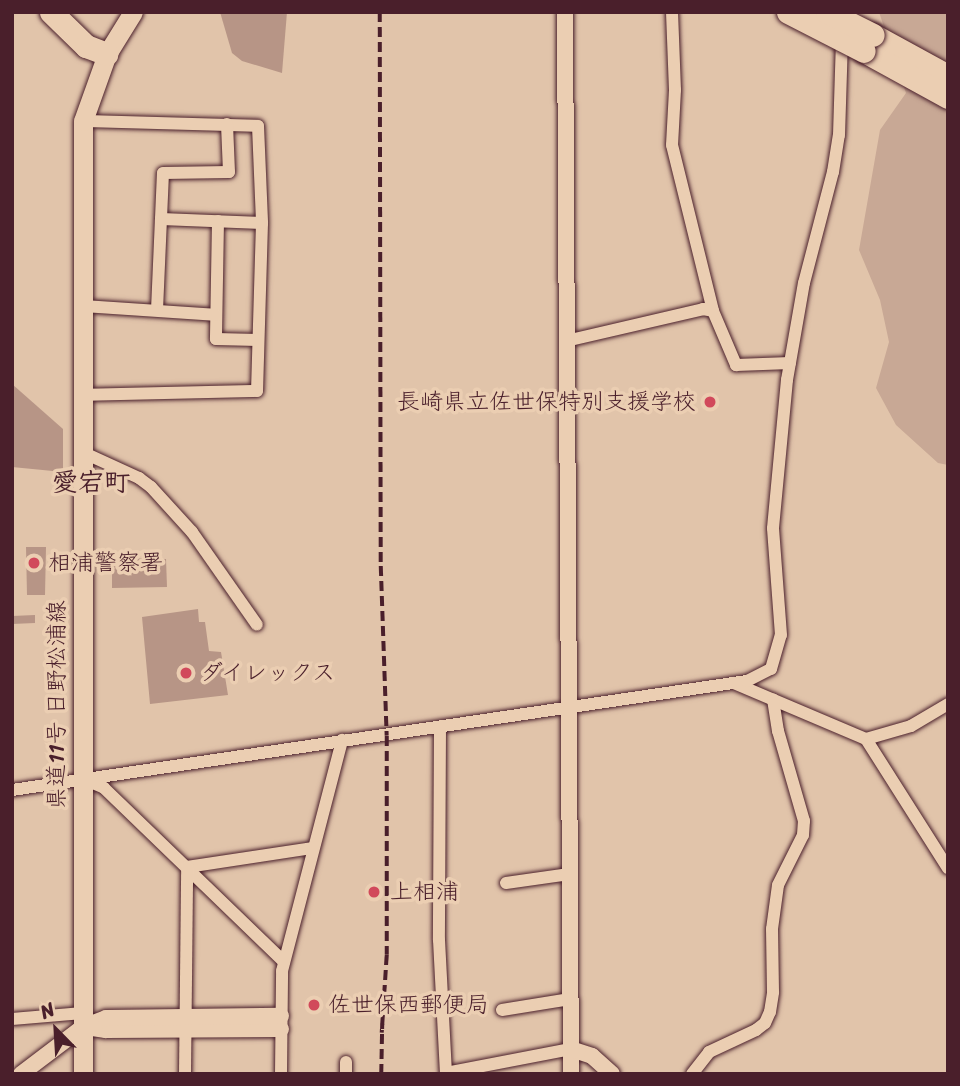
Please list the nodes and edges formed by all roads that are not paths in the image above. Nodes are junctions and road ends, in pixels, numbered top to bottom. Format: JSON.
{"nodes":[{"id":1,"x":51,"y":12,"type":"edge"},
{"id":2,"x":66,"y":12,"type":"edge"},
{"id":3,"x":133,"y":12,"type":"edge"},
{"id":4,"x":565,"y":12,"type":"edge"},
{"id":5,"x":672,"y":12,"type":"edge"},
{"id":6,"x":788,"y":12,"type":"edge"},
{"id":7,"x":827,"y":12,"type":"edge"},
{"id":8,"x":841,"y":12,"type":"edge"},
{"id":9,"x":868,"y":43,"type":"junction"},
{"id":10,"x":107,"y":54,"type":"junction"},
{"id":11,"x":948,"y":76,"type":"edge"},
{"id":12,"x":948,"y":97,"type":"edge"},
{"id":13,"x":83,"y":121,"type":"junction"},
{"id":14,"x":228,"y":124,"type":"junction"},
{"id":15,"x":161,"y":219,"type":"junction"},
{"id":16,"x":218,"y":221,"type":"junction"},
{"id":17,"x":262,"y":223,"type":"junction"},
{"id":18,"x":82,"y":306,"type":"junction"},
{"id":19,"x":158,"y":310,"type":"junction"},
{"id":20,"x":713,"y":311,"type":"junction"},
{"id":21,"x":216,"y":315,"type":"junction"},
{"id":22,"x":258,"y":340,"type":"junction"},
{"id":23,"x":566,"y":341,"type":"junction"},
{"id":24,"x":790,"y":363,"type":"junction"},
{"id":25,"x":83,"y":395,"type":"junction"},
{"id":26,"x":82,"y":452,"type":"junction"},
{"id":27,"x":257,"y":625,"type":"dead end"},
{"id":28,"x":730,"y":682,"type":"junction"},
{"id":29,"x":773,"y":699,"type":"junction"},
{"id":30,"x":948,"y":704,"type":"edge"},
{"id":31,"x":568,"y":707,"type":"junction"},
{"id":32,"x":440,"y":728,"type":"junction"},
{"id":33,"x":866,"y":739,"type":"junction"},
{"id":34,"x":342,"y":740,"type":"junction"},
{"id":35,"x":81,"y":778,"type":"junction"},
{"id":36,"x":12,"y":790,"type":"edge"},
{"id":37,"x":312,"y":848,"type":"junction"},
{"id":38,"x":187,"y":867,"type":"junction"},
{"id":39,"x":948,"y":868,"type":"edge"},
{"id":40,"x":569,"y":874,"type":"junction"},
{"id":41,"x":506,"y":883,"type":"dead end"},
{"id":42,"x":284,"y":962,"type":"junction"},
{"id":43,"x":570,"y":999,"type":"junction"},
{"id":44,"x":502,"y":1010,"type":"dead end"},
{"id":45,"x":12,"y":1019,"type":"edge"},
{"id":46,"x":83,"y":1020,"type":"junction"},
{"id":47,"x":185,"y":1023,"type":"junction"},
{"id":48,"x":281,"y":1023,"type":"junction"},
{"id":49,"x":571,"y":1049,"type":"junction"},
{"id":50,"x":22,"y":1074,"type":"edge"},
{"id":51,"x":83,"y":1074,"type":"edge"},
{"id":52,"x":185,"y":1074,"type":"edge"},
{"id":53,"x":281,"y":1074,"type":"edge"},
{"id":54,"x":570,"y":1074,"type":"edge"},
{"id":55,"x":612,"y":1074,"type":"edge"},
{"id":56,"x":692,"y":1074,"type":"edge"}],
"edges":[{"from":1,"to":10,"type":"highway"},
{"from":2,"to":10,"type":"highway"},
{"from":3,"to":10,"type":"main road","name":"県道11号 日野松浦線"},
{"from":4,"to":23,"type":"street"},
{"from":5,"to":20,"type":"street"},
{"from":6,"to":9,"type":"highway","bridge":true},
{"from":7,"to":9,"type":"highway","bridge":true},
{"from":8,"to":24,"type":"street"},
{"from":9,"to":11,"type":"highway"},
{"from":9,"to":12,"type":"highway"},
{"from":10,"to":13,"type":"main road","name":"県道11号 日野松浦線"},
{"from":13,"to":14,"type":"street"},
{"from":13,"to":18,"type":"main road","name":"県道11号 日野松浦線"},
{"from":14,"to":15,"type":"street"},
{"from":14,"to":17,"type":"street"},
{"from":15,"to":16,"type":"street"},
{"from":15,"to":19,"type":"street"},
{"from":16,"to":17,"type":"street"},
{"from":16,"to":21,"type":"street"},
{"from":17,"to":22,"type":"street"},
{"from":18,"to":19,"type":"street"},
{"from":18,"to":25,"type":"main road","name":"県道11号 日野松浦線"},
{"from":19,"to":21,"type":"street"},
{"from":20,"to":23,"type":"street"},
{"from":20,"to":24,"type":"street"},
{"from":21,"to":22,"type":"street"},
{"from":22,"to":25,"type":"street"},
{"from":23,"to":31,"type":"street"},
{"from":24,"to":28,"type":"street"},
{"from":25,"to":26,"type":"main road","name":"県道11号 日野松浦線"},
{"from":26,"to":27,"type":"street"},
{"from":26,"to":35,"type":"main road","name":"県道11号 日野松浦線"},
{"from":28,"to":29,"type":"street"},
{"from":28,"to":31,"type":"street"},
{"from":29,"to":33,"type":"street"},
{"from":29,"to":56,"type":"street"},
{"from":30,"to":33,"type":"street"},
{"from":31,"to":32,"type":"street"},
{"from":31,"to":40,"type":"street"},
{"from":32,"to":34,"type":"street"},
{"from":32,"to":49,"type":"street"},
{"from":33,"to":39,"type":"street"},
{"from":34,"to":35,"type":"street"},
{"from":34,"to":37,"type":"street"},
{"from":35,"to":36,"type":"street"},
{"from":35,"to":38,"type":"street"},
{"from":35,"to":46,"type":"main road","name":"県道11号 日野松浦線"},
{"from":37,"to":38,"type":"street"},
{"from":37,"to":42,"type":"street"},
{"from":38,"to":42,"type":"street"},
{"from":38,"to":47,"type":"street"},
{"from":40,"to":41,"type":"street"},
{"from":40,"to":43,"type":"street"},
{"from":42,"to":48,"type":"street"},
{"from":43,"to":44,"type":"street"},
{"from":43,"to":49,"type":"street"},
{"from":45,"to":46,"type":"street"},
{"from":46,"to":47,"type":"street"},
{"from":46,"to":50,"type":"street"},
{"from":46,"to":51,"type":"main road","name":"県道11号 日野松浦線"},
{"from":47,"to":48,"type":"street"},
{"from":47,"to":52,"type":"street"},
{"from":48,"to":53,"type":"street"},
{"from":49,"to":54,"type":"street"},
{"from":49,"to":55,"type":"street"}]}
